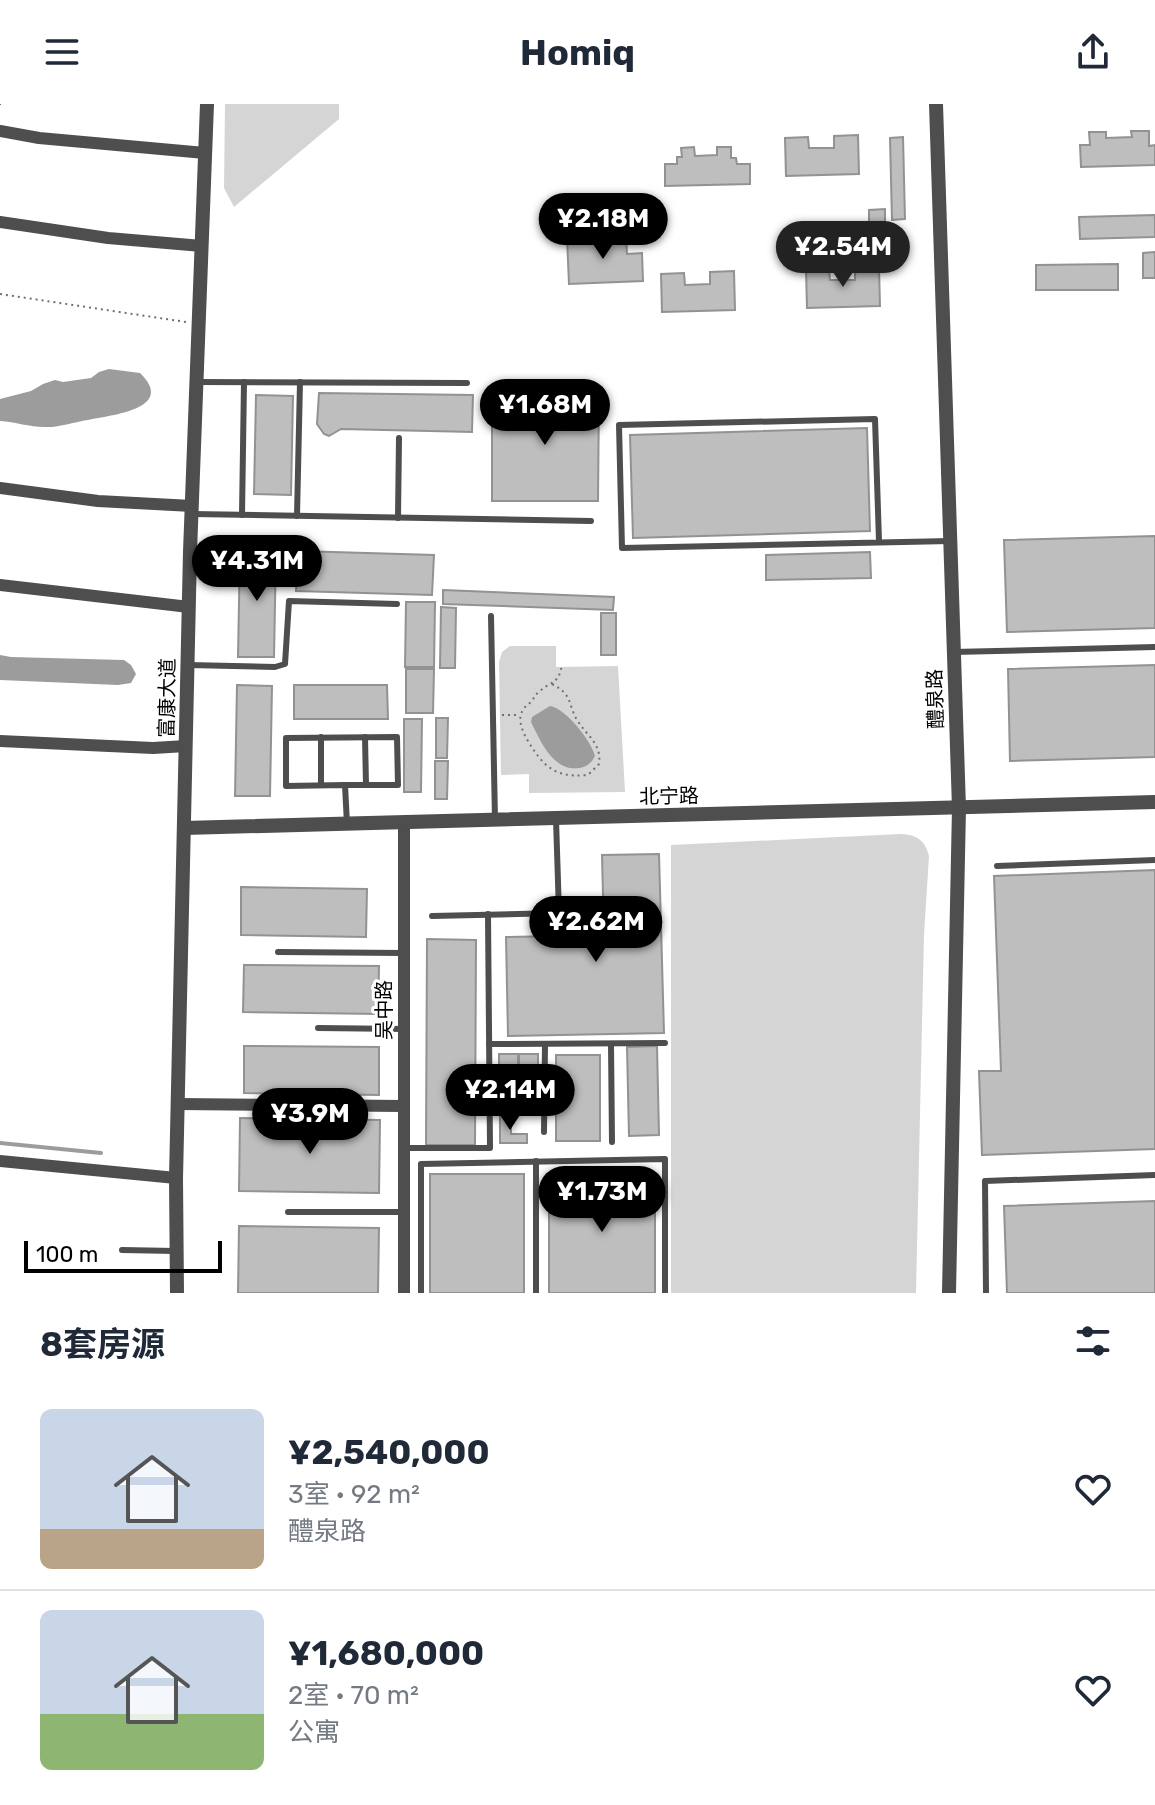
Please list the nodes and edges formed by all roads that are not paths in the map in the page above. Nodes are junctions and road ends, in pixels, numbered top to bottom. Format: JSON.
{"nodes":[{"id":1,"x":207,"y":104,"type":"edge"},
{"id":2,"x":936,"y":104,"type":"edge"},
{"id":3,"x":0,"y":131,"type":"edge"},
{"id":4,"x":205,"y":153,"type":"junction"},
{"id":5,"x":0,"y":222,"type":"edge"},
{"id":6,"x":202,"y":246,"type":"junction"},
{"id":7,"x":197,"y":382,"type":"junction"},
{"id":8,"x":244,"y":382,"type":"junction"},
{"id":9,"x":300,"y":382,"type":"junction"},
{"id":10,"x":467,"y":383,"type":"dead end"},
{"id":11,"x":399,"y":438,"type":"dead end"},
{"id":12,"x":0,"y":488,"type":"edge"},
{"id":13,"x":192,"y":510,"type":"junction"},
{"id":14,"x":242,"y":515,"type":"junction"},
{"id":15,"x":297,"y":516,"type":"junction"},
{"id":16,"x":398,"y":518,"type":"junction"},
{"id":17,"x":591,"y":521,"type":"dead end"},
{"id":18,"x":879,"y":541,"type":"junction"},
{"id":19,"x":950,"y":541,"type":"junction"},
{"id":20,"x":0,"y":585,"type":"edge"},
{"id":21,"x":397,"y":604,"type":"dead end"},
{"id":22,"x":189,"y":607,"type":"junction"},
{"id":23,"x":491,"y":616,"type":"dead end"},
{"id":24,"x":1155,"y":647,"type":"edge"},
{"id":25,"x":953,"y":652,"type":"junction"},
{"id":26,"x":188,"y":665,"type":"junction"},
{"id":27,"x":321,"y":737,"type":"junction"},
{"id":28,"x":365,"y":737,"type":"junction"},
{"id":29,"x":0,"y":741,"type":"edge"},
{"id":30,"x":186,"y":746,"type":"junction"},
{"id":31,"x":321,"y":785,"type":"junction"},
{"id":32,"x":345,"y":785,"type":"junction"},
{"id":33,"x":366,"y":785,"type":"junction"},
{"id":34,"x":1155,"y":802,"type":"edge"},
{"id":35,"x":959,"y":808,"type":"junction"},
{"id":36,"x":556,"y":819,"type":"junction"},
{"id":37,"x":495,"y":820,"type":"junction"},
{"id":38,"x":404,"y":823,"type":"junction"},
{"id":39,"x":347,"y":824,"type":"junction"},
{"id":40,"x":184,"y":828,"type":"junction"},
{"id":41,"x":1155,"y":860,"type":"edge"},
{"id":42,"x":997,"y":866,"type":"dead end"},
{"id":43,"x":488,"y":914,"type":"junction"},
{"id":44,"x":432,"y":916,"type":"dead end"},
{"id":45,"x":278,"y":952,"type":"dead end"},
{"id":46,"x":404,"y":953,"type":"junction"},
{"id":47,"x":318,"y":1028,"type":"dead end"},
{"id":48,"x":404,"y":1029,"type":"junction"},
{"id":49,"x":665,"y":1043,"type":"dead end"},
{"id":50,"x":489,"y":1044,"type":"junction"},
{"id":51,"x":545,"y":1044,"type":"junction"},
{"id":52,"x":611,"y":1044,"type":"junction"},
{"id":53,"x":178,"y":1104,"type":"junction"},
{"id":54,"x":404,"y":1106,"type":"junction"},
{"id":55,"x":544,"y":1132,"type":"dead end"},
{"id":56,"x":612,"y":1142,"type":"dead end"},
{"id":57,"x":404,"y":1148,"type":"junction"},
{"id":58,"x":0,"y":1161,"type":"edge"},
{"id":59,"x":536,"y":1161,"type":"junction"},
{"id":60,"x":1155,"y":1175,"type":"edge"},
{"id":61,"x":176,"y":1178,"type":"junction"},
{"id":62,"x":288,"y":1212,"type":"dead end"},
{"id":63,"x":404,"y":1212,"type":"junction"},
{"id":64,"x":122,"y":1250,"type":"dead end"},
{"id":65,"x":177,"y":1251,"type":"junction"},
{"id":66,"x":177,"y":1293,"type":"edge"},
{"id":67,"x":404,"y":1293,"type":"edge"},
{"id":68,"x":421,"y":1293,"type":"edge"},
{"id":69,"x":536,"y":1293,"type":"edge"},
{"id":70,"x":665,"y":1293,"type":"edge"},
{"id":71,"x":949,"y":1293,"type":"edge"},
{"id":72,"x":986,"y":1293,"type":"edge"}],
"edges":[{"from":1,"to":4,"type":"street","name":"富康大道"},
{"from":2,"to":19,"type":"street","name":"醴泉路"},
{"from":3,"to":4,"type":"street"},
{"from":4,"to":6,"type":"street","name":"富康大道"},
{"from":5,"to":6,"type":"street"},
{"from":6,"to":7,"type":"street","name":"富康大道"},
{"from":7,"to":8,"type":"lane"},
{"from":7,"to":13,"type":"street","name":"富康大道"},
{"from":8,"to":9,"type":"lane"},
{"from":8,"to":14,"type":"lane"},
{"from":9,"to":10,"type":"lane"},
{"from":9,"to":15,"type":"lane"},
{"from":11,"to":16,"type":"lane"},
{"from":12,"to":13,"type":"street"},
{"from":13,"to":14,"type":"lane"},
{"from":13,"to":22,"type":"street","name":"富康大道"},
{"from":14,"to":15,"type":"lane"},
{"from":15,"to":16,"type":"lane"},
{"from":16,"to":17,"type":"lane"},
{"from":18,"to":18,"type":"lane"},
{"from":18,"to":19,"type":"lane"},
{"from":19,"to":25,"type":"street","name":"醴泉路"},
{"from":20,"to":22,"type":"street"},
{"from":21,"to":26,"type":"lane"},
{"from":22,"to":26,"type":"street","name":"富康大道"},
{"from":23,"to":37,"type":"lane"},
{"from":24,"to":25,"type":"lane"},
{"from":25,"to":35,"type":"street","name":"醴泉路"},
{"from":26,"to":30,"type":"street","name":"富康大道"},
{"from":27,"to":28,"type":"lane"},
{"from":27,"to":31,"type":"lane"},
{"from":27,"to":31,"type":"lane"},
{"from":28,"to":33,"type":"lane"},
{"from":28,"to":33,"type":"lane"},
{"from":29,"to":30,"type":"street"},
{"from":30,"to":40,"type":"street","name":"富康大道"},
{"from":31,"to":32,"type":"lane"},
{"from":32,"to":33,"type":"lane"},
{"from":32,"to":39,"type":"lane"},
{"from":34,"to":35,"type":"street","name":"北宁路"},
{"from":35,"to":36,"type":"street","name":"北宁路"},
{"from":35,"to":71,"type":"street","name":"醴泉路"},
{"from":36,"to":37,"type":"street","name":"北宁路"},
{"from":36,"to":43,"type":"lane"},
{"from":37,"to":38,"type":"street","name":"北宁路"},
{"from":38,"to":39,"type":"street","name":"北宁路"},
{"from":38,"to":46,"type":"street","name":"吴中路"},
{"from":39,"to":40,"type":"street","name":"北宁路"},
{"from":40,"to":53,"type":"street","name":"富康大道"},
{"from":41,"to":42,"type":"lane"},
{"from":43,"to":44,"type":"lane"},
{"from":43,"to":50,"type":"lane"},
{"from":45,"to":46,"type":"lane"},
{"from":46,"to":48,"type":"street","name":"吴中路"},
{"from":47,"to":48,"type":"lane"},
{"from":48,"to":54,"type":"street","name":"吴中路"},
{"from":49,"to":52,"type":"lane"},
{"from":50,"to":51,"type":"lane"},
{"from":50,"to":57,"type":"lane"},
{"from":51,"to":52,"type":"lane"},
{"from":51,"to":55,"type":"lane"},
{"from":52,"to":56,"type":"lane"},
{"from":53,"to":54,"type":"street"},
{"from":53,"to":61,"type":"street","name":"富康大道"},
{"from":54,"to":57,"type":"street","name":"吴中路"},
{"from":57,"to":63,"type":"street","name":"吴中路"},
{"from":58,"to":61,"type":"street"},
{"from":59,"to":68,"type":"lane"},
{"from":59,"to":69,"type":"lane"},
{"from":59,"to":70,"type":"lane"},
{"from":60,"to":72,"type":"lane"},
{"from":61,"to":65,"type":"street","name":"富康大道"},
{"from":62,"to":63,"type":"lane"},
{"from":63,"to":67,"type":"street","name":"吴中路"},
{"from":64,"to":65,"type":"lane"},
{"from":65,"to":66,"type":"street","name":"富康大道"}]}
